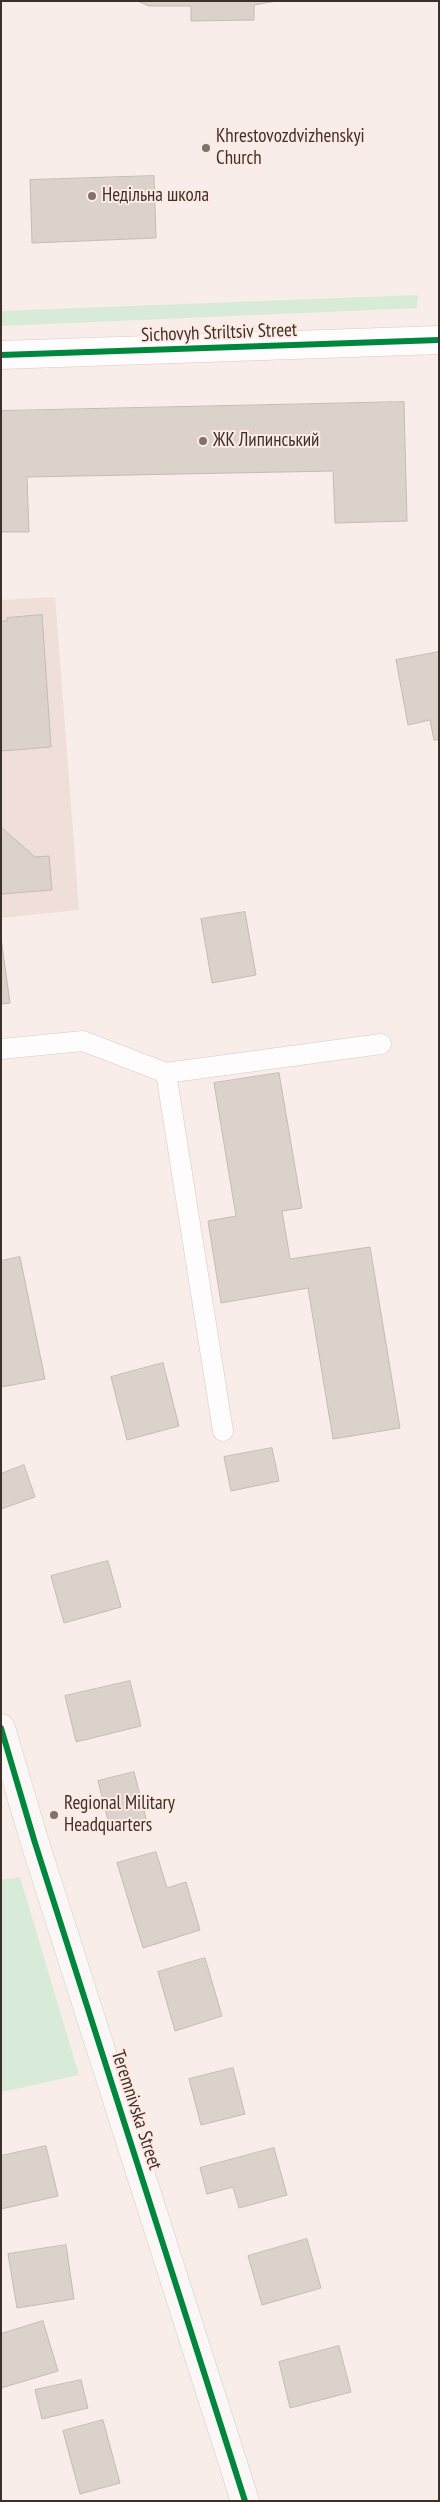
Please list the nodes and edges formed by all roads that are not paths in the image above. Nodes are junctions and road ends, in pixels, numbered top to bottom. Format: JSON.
{"nodes":[{"id":1,"x":439,"y":340,"type":"edge"},
{"id":2,"x":1,"y":355,"type":"edge"},
{"id":3,"x":381,"y":1044,"type":"dead end"},
{"id":4,"x":1,"y":1050,"type":"edge"},
{"id":5,"x":166,"y":1073,"type":"junction"},
{"id":6,"x":223,"y":1431,"type":"dead end"},
{"id":7,"x":1,"y":1728,"type":"edge"},
{"id":8,"x":246,"y":2501,"type":"edge"}],
"edges":[{"from":1,"to":2,"type":"street","name":"Sichovyh Striltsiv Street"},
{"from":3,"to":5,"type":"lane"},
{"from":4,"to":5,"type":"lane"},
{"from":5,"to":6,"type":"lane"},
{"from":7,"to":8,"type":"street","name":"Teremnivska Street"}]}
